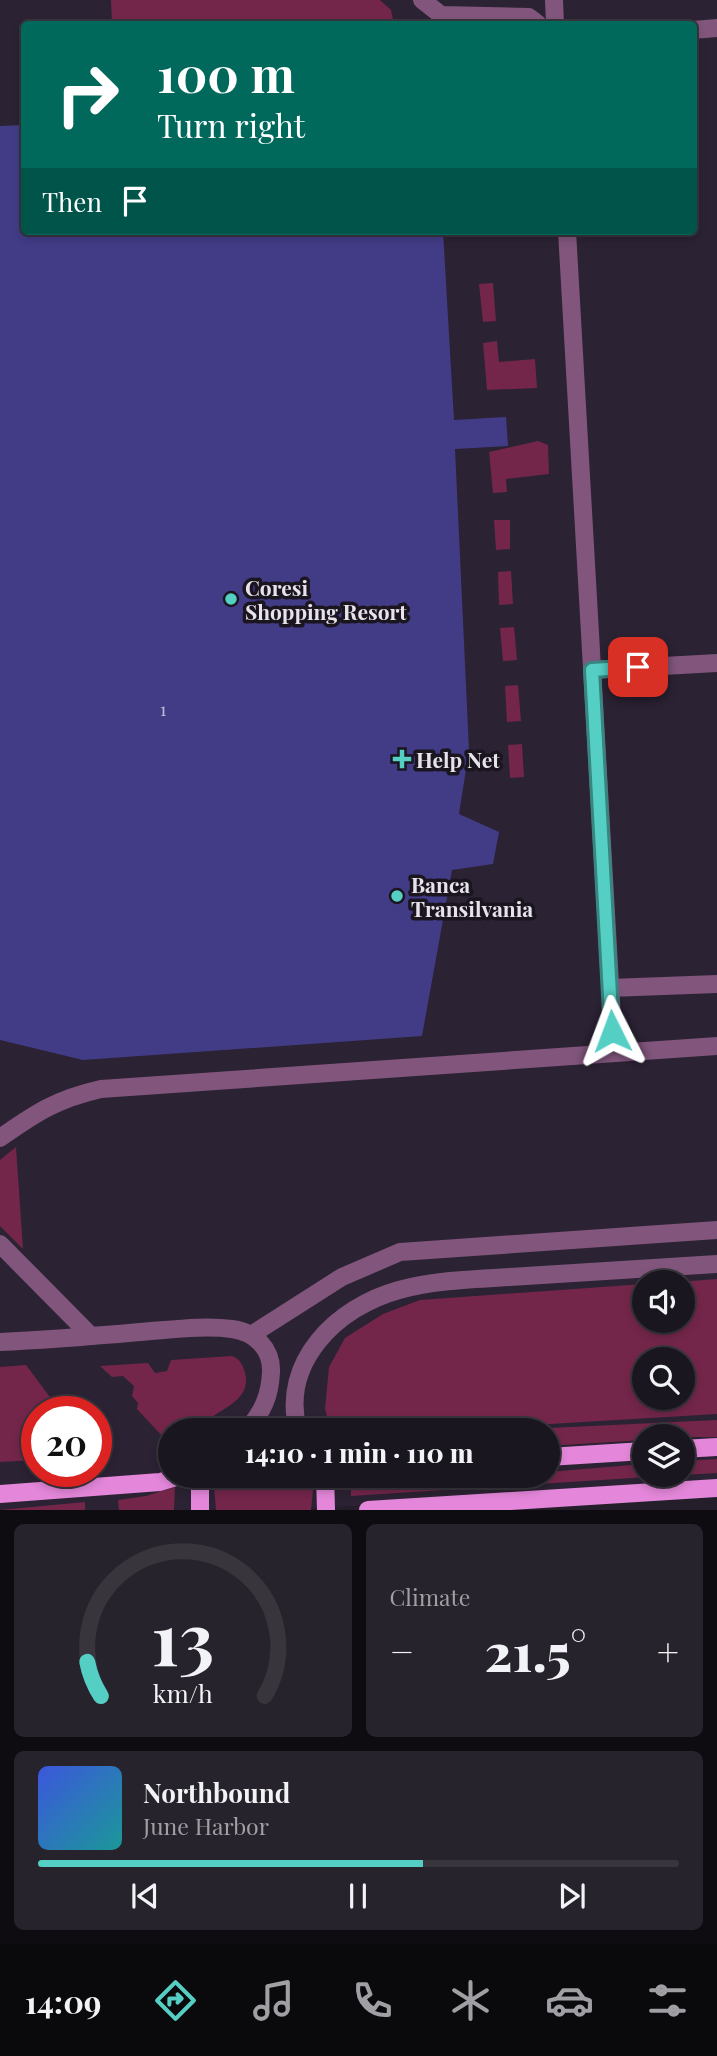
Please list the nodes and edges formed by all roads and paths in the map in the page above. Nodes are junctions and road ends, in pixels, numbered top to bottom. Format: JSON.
{"nodes":[{"id":1,"x":422,"y":0,"type":"edge"},
{"id":2,"x":554,"y":0,"type":"edge"},
{"id":3,"x":534,"y":21,"type":"edge"},
{"id":4,"x":555,"y":21,"type":"edge"},
{"id":5,"x":717,"y":28,"type":"edge"},
{"id":6,"x":697,"y":30,"type":"edge"},
{"id":7,"x":567,"y":235,"type":"edge"},
{"id":8,"x":717,"y":663,"type":"edge"},
{"id":9,"x":592,"y":670,"type":"junction"},
{"id":10,"x":717,"y":984,"type":"edge"},
{"id":11,"x":610,"y":988,"type":"junction"},
{"id":12,"x":717,"y":1046,"type":"edge"},
{"id":13,"x":614,"y":1053,"type":"junction"},
{"id":14,"x":0,"y":1138,"type":"edge"},
{"id":15,"x":717,"y":1230,"type":"edge"},
{"id":16,"x":0,"y":1244,"type":"edge"},
{"id":17,"x":717,"y":1264,"type":"edge"},
{"id":18,"x":251,"y":1335,"type":"junction"},
{"id":19,"x":92,"y":1336,"type":"junction"},
{"id":20,"x":0,"y":1342,"type":"edge"},
{"id":21,"x":256,"y":1418,"type":"edge"},
{"id":22,"x":296,"y":1418,"type":"edge"},
{"id":23,"x":717,"y":1447,"type":"edge"},
{"id":24,"x":695,"y":1448,"type":"edge"},
{"id":25,"x":632,"y":1452,"type":"edge"},
{"id":26,"x":560,"y":1456,"type":"edge"},
{"id":27,"x":158,"y":1482,"type":"edge"},
{"id":28,"x":200,"y":1488,"type":"edge"},
{"id":29,"x":327,"y":1488,"type":"edge"},
{"id":30,"x":717,"y":1488,"type":"edge"},
{"id":31,"x":0,"y":1494,"type":"edge"},
{"id":32,"x":200,"y":1510,"type":"edge"},
{"id":33,"x":326,"y":1510,"type":"edge"},
{"id":34,"x":368,"y":1510,"type":"edge"}],
"edges":[{"from":1,"to":3,"type":"lane"},
{"from":2,"to":4,"type":"lane"},
{"from":5,"to":6,"type":"lane"},
{"from":7,"to":9,"type":"lane"},
{"from":8,"to":9,"type":"lane"},
{"from":9,"to":11,"type":"lane"},
{"from":10,"to":11,"type":"lane"},
{"from":11,"to":13,"type":"lane"},
{"from":12,"to":13,"type":"lane"},
{"from":13,"to":14,"type":"lane"},
{"from":15,"to":18,"type":"lane"},
{"from":16,"to":19,"type":"lane"},
{"from":17,"to":22,"type":"lane"},
{"from":18,"to":19,"type":"lane"},
{"from":18,"to":21,"type":"lane"},
{"from":19,"to":20,"type":"lane"},
{"from":23,"to":24,"type":"main road"},
{"from":25,"to":26,"type":"main road"},
{"from":27,"to":31,"type":"main road"},
{"from":28,"to":32,"type":"main road"},
{"from":29,"to":33,"type":"main road"},
{"from":30,"to":34,"type":"main road"}]}
